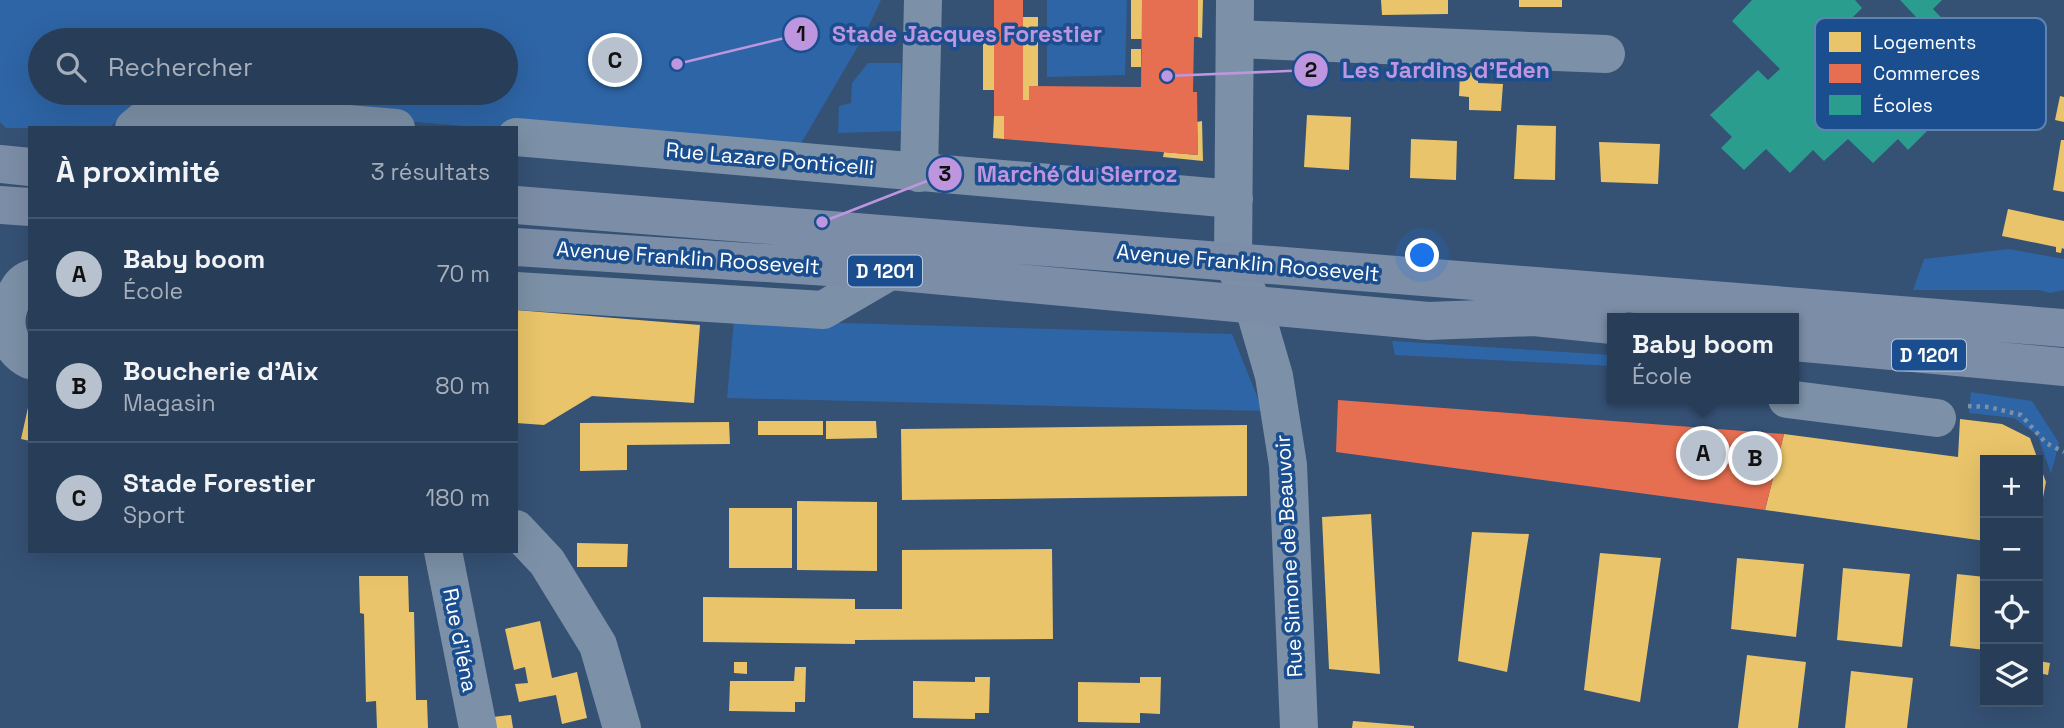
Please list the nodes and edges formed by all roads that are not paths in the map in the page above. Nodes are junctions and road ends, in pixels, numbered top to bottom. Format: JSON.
{"nodes":[{"id":1,"x":923,"y":0,"type":"edge"},
{"id":2,"x":1235,"y":0,"type":"edge"},
{"id":3,"x":1236,"y":39,"type":"junction"},
{"id":4,"x":1606,"y":54,"type":"dead end"},
{"id":5,"x":136,"y":126,"type":"edge"},
{"id":6,"x":372,"y":126,"type":"edge"},
{"id":7,"x":518,"y":137,"type":"edge"},
{"id":8,"x":0,"y":164,"type":"edge"},
{"id":9,"x":28,"y":167,"type":"edge"},
{"id":10,"x":919,"y":173,"type":"junction"},
{"id":11,"x":0,"y":205,"type":"edge"},
{"id":12,"x":518,"y":205,"type":"edge"},
{"id":13,"x":28,"y":207,"type":"edge"},
{"id":14,"x":1233,"y":229,"type":"junction"},
{"id":15,"x":518,"y":247,"type":"edge"},
{"id":16,"x":890,"y":271,"type":"junction"},
{"id":17,"x":1402,"y":276,"type":"junction"},
{"id":18,"x":28,"y":280,"type":"edge"},
{"id":19,"x":1020,"y":284,"type":"junction"},
{"id":20,"x":518,"y":290,"type":"edge"},
{"id":21,"x":1254,"y":304,"type":"junction"},
{"id":22,"x":1607,"y":324,"type":"edge"},
{"id":23,"x":2064,"y":328,"type":"edge"},
{"id":24,"x":1799,"y":342,"type":"edge"},
{"id":25,"x":2064,"y":343,"type":"edge"},
{"id":26,"x":1879,"y":350,"type":"junction"},
{"id":27,"x":28,"y":359,"type":"edge"},
{"id":28,"x":2064,"y":368,"type":"edge"},
{"id":29,"x":1799,"y":400,"type":"edge"},
{"id":30,"x":1950,"y":412,"type":"road end"},
{"id":31,"x":518,"y":530,"type":"edge"},
{"id":32,"x":443,"y":553,"type":"edge"},
{"id":33,"x":478,"y":728,"type":"edge"},
{"id":34,"x":622,"y":728,"type":"edge"},
{"id":35,"x":1299,"y":728,"type":"edge"}],
"edges":[{"from":1,"to":10,"type":"street"},
{"from":2,"to":3,"type":"street"},
{"from":3,"to":4,"type":"street"},
{"from":3,"to":14,"type":"street"},
{"from":5,"to":6,"type":"street"},
{"from":7,"to":10,"type":"street","name":"Rue Lazare Ponticelli"},
{"from":8,"to":9,"type":"main road"},
{"from":10,"to":14,"type":"street","name":"Rue Lazare Ponticelli"},
{"from":11,"to":13,"type":"main road"},
{"from":12,"to":14,"type":"main road","name":"Avenue Franklin Roosevelt","number":"D 1201"},
{"from":14,"to":17,"type":"main road","name":"Avenue Franklin Roosevelt","number":"D 1201"},
{"from":14,"to":19,"type":"street"},
{"from":14,"to":21,"type":"street","name":"Rue Simone de Beauvoir"},
{"from":15,"to":16,"type":"main road","name":"Avenue Franklin Roosevelt","number":"D 1201"},
{"from":16,"to":19,"type":"main road","name":"Avenue Franklin Roosevelt","number":"D 1201"},
{"from":16,"to":20,"type":"street"},
{"from":17,"to":21,"type":"street"},
{"from":17,"to":23,"type":"main road","name":"Avenue Franklin Roosevelt","number":"D 1201"},
{"from":18,"to":27,"type":"street"},
{"from":19,"to":21,"type":"main road","name":"Avenue Franklin Roosevelt","number":"D 1201"},
{"from":21,"to":22,"type":"main road","name":"Avenue Franklin Roosevelt","number":"D 1201"},
{"from":21,"to":35,"type":"street","name":"Rue Simone de Beauvoir"},
{"from":24,"to":26,"type":"main road","number":"D 1201"},
{"from":25,"to":26,"type":"street"},
{"from":26,"to":28,"type":"main road","number":"D 1201"},
{"from":29,"to":30,"type":"street"},
{"from":31,"to":34,"type":"street"},
{"from":32,"to":33,"type":"street","name":"Rue d'Iéna"}]}
